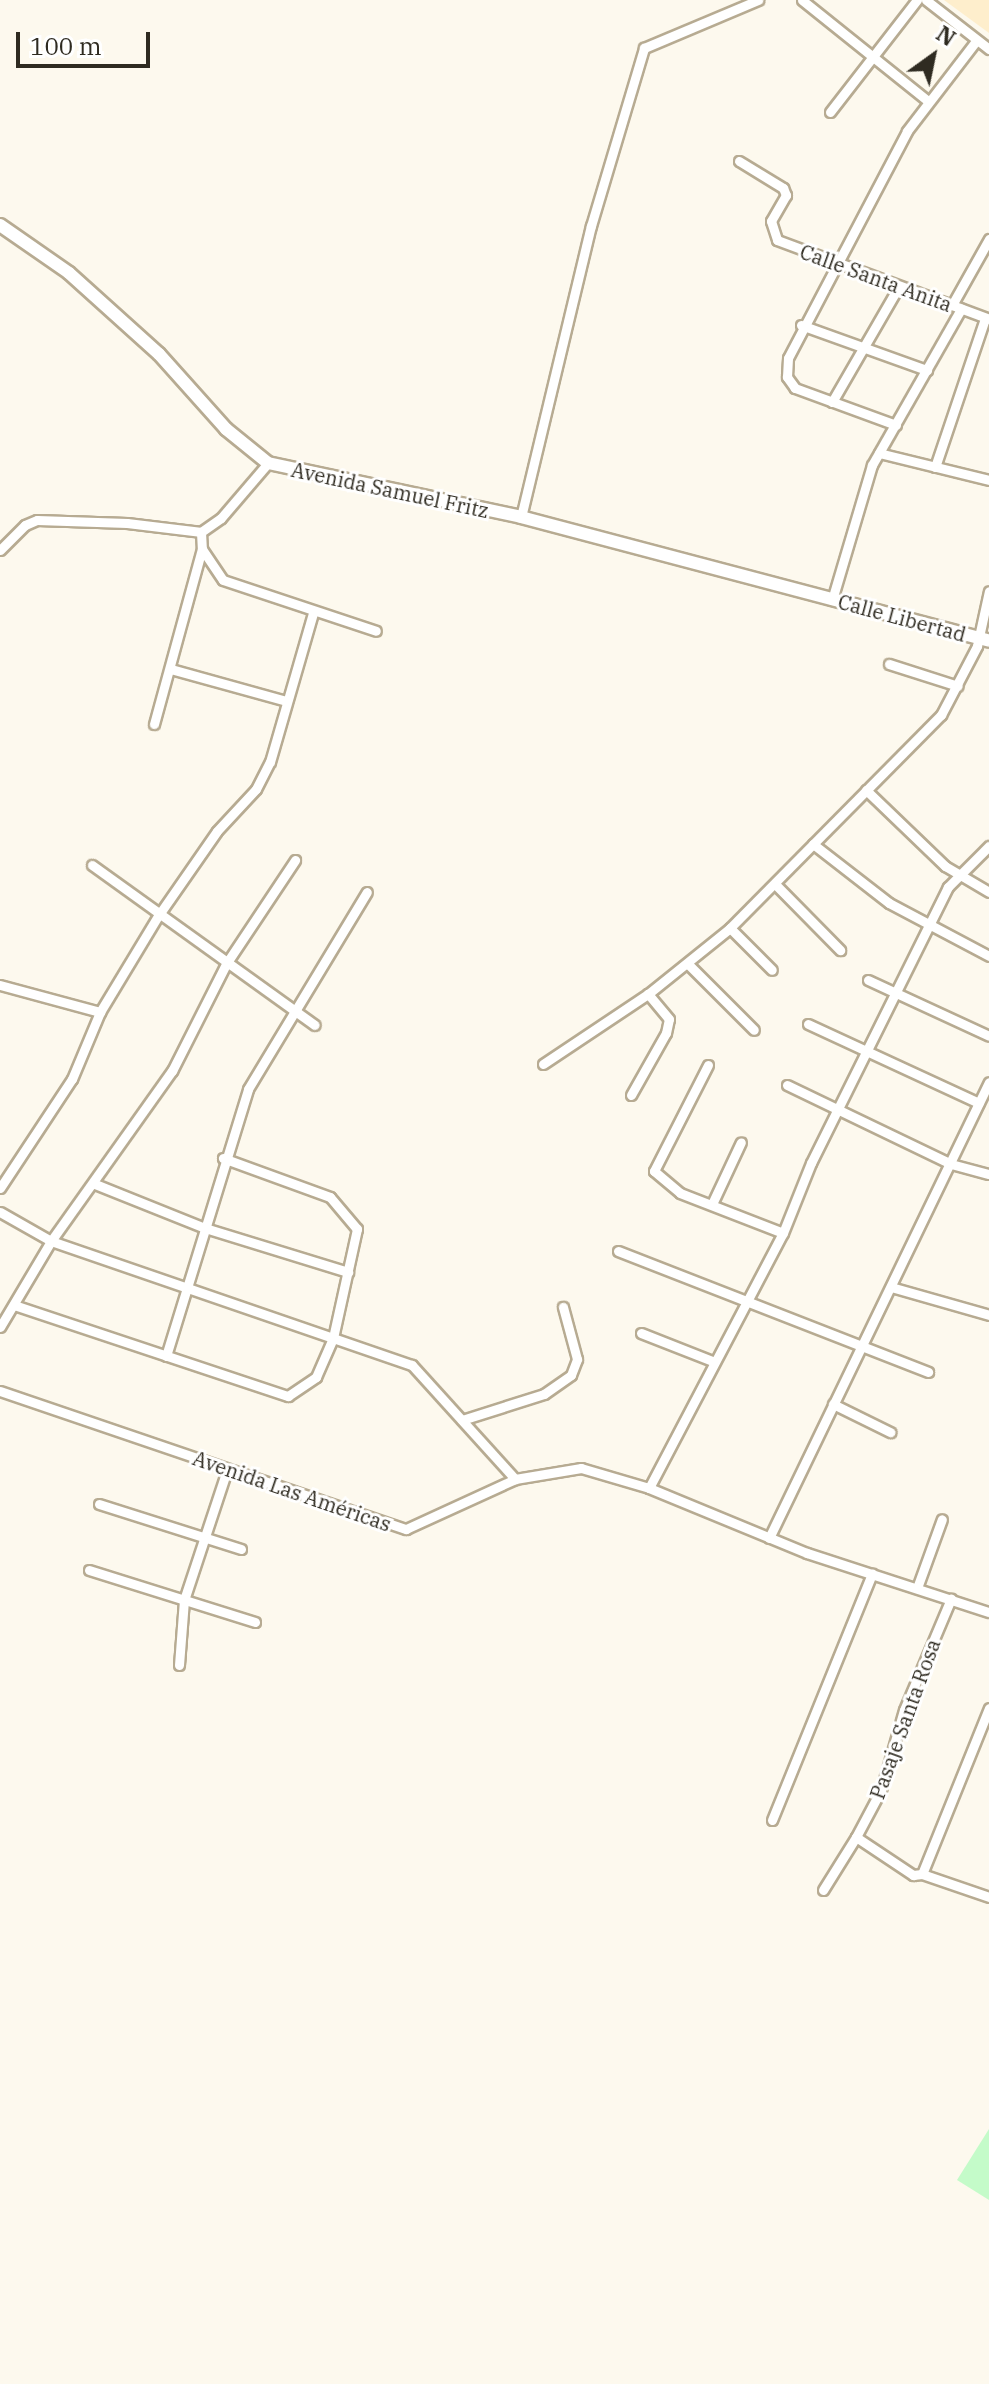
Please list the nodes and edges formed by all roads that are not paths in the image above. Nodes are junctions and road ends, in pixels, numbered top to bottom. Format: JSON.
{"nodes":[{"id":1,"x":758,"y":0,"type":"edge"},
{"id":2,"x":802,"y":0,"type":"edge"},
{"id":3,"x":917,"y":0,"type":"edge"},
{"id":4,"x":926,"y":0,"type":"edge"},
{"id":5,"x":976,"y":41,"type":"junction"},
{"id":6,"x":989,"y":49,"type":"edge"},
{"id":7,"x":873,"y":55,"type":"junction"},
{"id":8,"x":928,"y":101,"type":"junction"},
{"id":9,"x":830,"y":112,"type":"dead end"},
{"id":10,"x":739,"y":161,"type":"dead end"},
{"id":11,"x":0,"y":225,"type":"edge"},
{"id":12,"x":989,"y":239,"type":"edge"},
{"id":13,"x":835,"y":262,"type":"junction"},
{"id":14,"x":899,"y":286,"type":"junction"},
{"id":15,"x":957,"y":307,"type":"junction"},
{"id":16,"x":987,"y":319,"type":"edge"},
{"id":17,"x":801,"y":325,"type":"junction"},
{"id":18,"x":865,"y":347,"type":"junction"},
{"id":19,"x":927,"y":370,"type":"junction"},
{"id":20,"x":832,"y":402,"type":"junction"},
{"id":21,"x":896,"y":425,"type":"junction"},
{"id":22,"x":879,"y":453,"type":"junction"},
{"id":23,"x":268,"y":463,"type":"junction"},
{"id":24,"x":935,"y":467,"type":"junction"},
{"id":25,"x":989,"y":480,"type":"edge"},
{"id":26,"x":521,"y":517,"type":"junction"},
{"id":27,"x":201,"y":532,"type":"junction"},
{"id":28,"x":202,"y":549,"type":"junction"},
{"id":29,"x":0,"y":550,"type":"edge"},
{"id":30,"x":989,"y":591,"type":"edge"},
{"id":31,"x":815,"y":595,"type":"joint"},
{"id":32,"x":832,"y":600,"type":"junction"},
{"id":33,"x":313,"y":613,"type":"junction"},
{"id":34,"x":376,"y":631,"type":"dead end"},
{"id":35,"x":983,"y":639,"type":"edge"},
{"id":36,"x":889,"y":664,"type":"dead end"},
{"id":37,"x":171,"y":669,"type":"junction"},
{"id":38,"x":958,"y":686,"type":"junction"},
{"id":39,"x":286,"y":701,"type":"junction"},
{"id":40,"x":154,"y":724,"type":"dead end"},
{"id":41,"x":866,"y":790,"type":"junction"},
{"id":42,"x":813,"y":844,"type":"junction"},
{"id":43,"x":989,"y":846,"type":"edge"},
{"id":44,"x":295,"y":860,"type":"dead end"},
{"id":45,"x":92,"y":865,"type":"dead end"},
{"id":46,"x":957,"y":875,"type":"junction"},
{"id":47,"x":775,"y":884,"type":"junction"},
{"id":48,"x":367,"y":892,"type":"dead end"},
{"id":49,"x":989,"y":892,"type":"edge"},
{"id":50,"x":158,"y":916,"type":"junction"},
{"id":51,"x":930,"y":927,"type":"junction"},
{"id":52,"x":730,"y":928,"type":"junction"},
{"id":53,"x":840,"y":950,"type":"dead end"},
{"id":54,"x":989,"y":956,"type":"edge"},
{"id":55,"x":226,"y":964,"type":"junction"},
{"id":56,"x":688,"y":964,"type":"junction"},
{"id":57,"x":772,"y":970,"type":"dead end"},
{"id":58,"x":868,"y":980,"type":"dead end"},
{"id":59,"x":0,"y":985,"type":"edge"},
{"id":60,"x":896,"y":993,"type":"junction"},
{"id":61,"x":648,"y":994,"type":"junction"},
{"id":62,"x":100,"y":1012,"type":"junction"},
{"id":63,"x":294,"y":1012,"type":"junction"},
{"id":64,"x":808,"y":1024,"type":"dead end"},
{"id":65,"x":315,"y":1025,"type":"dead end"},
{"id":66,"x":754,"y":1030,"type":"dead end"},
{"id":67,"x":989,"y":1036,"type":"edge"},
{"id":68,"x":868,"y":1052,"type":"junction"},
{"id":69,"x":543,"y":1064,"type":"dead end"},
{"id":70,"x":708,"y":1065,"type":"dead end"},
{"id":71,"x":989,"y":1082,"type":"edge"},
{"id":72,"x":787,"y":1085,"type":"dead end"},
{"id":73,"x":631,"y":1095,"type":"dead end"},
{"id":74,"x":979,"y":1103,"type":"junction"},
{"id":75,"x":839,"y":1113,"type":"junction"},
{"id":76,"x":741,"y":1142,"type":"dead end"},
{"id":77,"x":223,"y":1158,"type":"junction"},
{"id":78,"x":951,"y":1164,"type":"junction"},
{"id":79,"x":989,"y":1174,"type":"edge"},
{"id":80,"x":95,"y":1184,"type":"junction"},
{"id":81,"x":0,"y":1188,"type":"edge"},
{"id":82,"x":712,"y":1204,"type":"junction"},
{"id":83,"x":0,"y":1212,"type":"edge"},
{"id":84,"x":205,"y":1228,"type":"junction"},
{"id":85,"x":783,"y":1233,"type":"junction"},
{"id":86,"x":51,"y":1241,"type":"junction"},
{"id":87,"x":618,"y":1251,"type":"dead end"},
{"id":88,"x":348,"y":1272,"type":"junction"},
{"id":89,"x":891,"y":1287,"type":"junction"},
{"id":90,"x":187,"y":1288,"type":"junction"},
{"id":91,"x":747,"y":1301,"type":"junction"},
{"id":92,"x":14,"y":1305,"type":"junction"},
{"id":93,"x":563,"y":1307,"type":"dead end"},
{"id":94,"x":989,"y":1315,"type":"edge"},
{"id":95,"x":0,"y":1327,"type":"edge"},
{"id":96,"x":641,"y":1333,"type":"dead end"},
{"id":97,"x":333,"y":1338,"type":"junction"},
{"id":98,"x":861,"y":1347,"type":"junction"},
{"id":99,"x":166,"y":1356,"type":"junction"},
{"id":100,"x":715,"y":1362,"type":"junction"},
{"id":101,"x":928,"y":1372,"type":"dead end"},
{"id":102,"x":0,"y":1391,"type":"edge"},
{"id":103,"x":833,"y":1404,"type":"junction"},
{"id":104,"x":462,"y":1420,"type":"junction"},
{"id":105,"x":890,"y":1432,"type":"dead end"},
{"id":106,"x":227,"y":1470,"type":"junction"},
{"id":107,"x":515,"y":1479,"type":"junction"},
{"id":108,"x":649,"y":1488,"type":"junction"},
{"id":109,"x":99,"y":1504,"type":"dead end"},
{"id":110,"x":942,"y":1519,"type":"dead end"},
{"id":111,"x":769,"y":1538,"type":"junction"},
{"id":112,"x":200,"y":1539,"type":"junction"},
{"id":113,"x":241,"y":1549,"type":"dead end"},
{"id":114,"x":89,"y":1570,"type":"dead end"},
{"id":115,"x":872,"y":1574,"type":"junction"},
{"id":116,"x":917,"y":1588,"type":"junction"},
{"id":117,"x":951,"y":1599,"type":"junction"},
{"id":118,"x":184,"y":1600,"type":"junction"},
{"id":119,"x":989,"y":1612,"type":"edge"},
{"id":120,"x":255,"y":1622,"type":"dead end"},
{"id":121,"x":179,"y":1665,"type":"dead end"},
{"id":122,"x":989,"y":1708,"type":"edge"},
{"id":123,"x":772,"y":1820,"type":"dead end"},
{"id":124,"x":856,"y":1837,"type":"junction"},
{"id":125,"x":922,"y":1874,"type":"junction"},
{"id":126,"x":823,"y":1890,"type":"dead end"},
{"id":127,"x":989,"y":1897,"type":"edge"}],
"edges":[{"from":1,"to":26,"type":"street"},
{"from":2,"to":7,"type":"street"},
{"from":3,"to":7,"type":"street"},
{"from":4,"to":5,"type":"street"},
{"from":5,"to":6,"type":"street"},
{"from":5,"to":8,"type":"street"},
{"from":7,"to":8,"type":"street"},
{"from":7,"to":9,"type":"street"},
{"from":8,"to":13,"type":"street"},
{"from":10,"to":13,"type":"street","name":"Calle Santa Anita"},
{"from":11,"to":23,"type":"street","name":"Avenida Samuel Fritz"},
{"from":12,"to":15,"type":"street"},
{"from":13,"to":14,"type":"street","name":"Calle Santa Anita"},
{"from":13,"to":17,"type":"street"},
{"from":14,"to":15,"type":"street","name":"Calle Santa Anita"},
{"from":14,"to":18,"type":"street"},
{"from":15,"to":16,"type":"street","name":"Calle Santa Anita"},
{"from":15,"to":19,"type":"street"},
{"from":16,"to":24,"type":"street"},
{"from":17,"to":18,"type":"street"},
{"from":17,"to":20,"type":"street"},
{"from":18,"to":19,"type":"street"},
{"from":18,"to":20,"type":"street"},
{"from":19,"to":21,"type":"street"},
{"from":20,"to":21,"type":"street"},
{"from":21,"to":22,"type":"street"},
{"from":22,"to":24,"type":"street"},
{"from":22,"to":32,"type":"street"},
{"from":23,"to":26,"type":"street","name":"Avenida Samuel Fritz"},
{"from":23,"to":27,"type":"street"},
{"from":24,"to":25,"type":"street"},
{"from":26,"to":31,"type":"street","name":"Avenida Samuel Fritz"},
{"from":27,"to":28,"type":"street"},
{"from":27,"to":29,"type":"street"},
{"from":28,"to":33,"type":"street"},
{"from":28,"to":37,"type":"street"},
{"from":30,"to":35,"type":"street"},
{"from":31,"to":32,"type":"street","name":"Calle Libertad"},
{"from":32,"to":35,"type":"street","name":"Calle Libertad"},
{"from":33,"to":34,"type":"street"},
{"from":33,"to":39,"type":"street"},
{"from":35,"to":38,"type":"street"},
{"from":36,"to":38,"type":"street"},
{"from":37,"to":39,"type":"street"},
{"from":37,"to":40,"type":"street"},
{"from":38,"to":41,"type":"street"},
{"from":39,"to":50,"type":"street"},
{"from":41,"to":42,"type":"street"},
{"from":41,"to":46,"type":"street"},
{"from":42,"to":47,"type":"street"},
{"from":42,"to":51,"type":"street"},
{"from":43,"to":46,"type":"street"},
{"from":44,"to":55,"type":"street"},
{"from":45,"to":50,"type":"street"},
{"from":46,"to":49,"type":"street"},
{"from":46,"to":51,"type":"street"},
{"from":47,"to":52,"type":"street"},
{"from":47,"to":53,"type":"street"},
{"from":48,"to":63,"type":"street"},
{"from":50,"to":55,"type":"street"},
{"from":50,"to":62,"type":"street"},
{"from":51,"to":54,"type":"street"},
{"from":51,"to":60,"type":"street"},
{"from":52,"to":56,"type":"street"},
{"from":52,"to":57,"type":"street"},
{"from":55,"to":63,"type":"street"},
{"from":55,"to":80,"type":"street"},
{"from":56,"to":61,"type":"street"},
{"from":56,"to":66,"type":"street"},
{"from":58,"to":60,"type":"street"},
{"from":59,"to":62,"type":"street"},
{"from":60,"to":67,"type":"street"},
{"from":60,"to":68,"type":"street"},
{"from":61,"to":69,"type":"street"},
{"from":61,"to":73,"type":"street"},
{"from":62,"to":81,"type":"street"},
{"from":63,"to":65,"type":"street"},
{"from":63,"to":77,"type":"street"},
{"from":64,"to":68,"type":"street"},
{"from":68,"to":74,"type":"street"},
{"from":68,"to":75,"type":"street"},
{"from":70,"to":82,"type":"street"},
{"from":71,"to":74,"type":"street"},
{"from":72,"to":75,"type":"street"},
{"from":74,"to":78,"type":"street"},
{"from":75,"to":78,"type":"street"},
{"from":75,"to":85,"type":"street"},
{"from":76,"to":82,"type":"street"},
{"from":77,"to":84,"type":"street"},
{"from":77,"to":88,"type":"street"},
{"from":78,"to":79,"type":"street"},
{"from":78,"to":89,"type":"street"},
{"from":80,"to":84,"type":"street"},
{"from":80,"to":86,"type":"street"},
{"from":82,"to":85,"type":"street"},
{"from":83,"to":86,"type":"street"},
{"from":84,"to":88,"type":"street"},
{"from":84,"to":90,"type":"street"},
{"from":85,"to":91,"type":"street"},
{"from":86,"to":90,"type":"street"},
{"from":86,"to":92,"type":"street"},
{"from":87,"to":91,"type":"street"},
{"from":88,"to":97,"type":"street"},
{"from":89,"to":94,"type":"street"},
{"from":89,"to":98,"type":"street"},
{"from":90,"to":97,"type":"street"},
{"from":90,"to":99,"type":"street"},
{"from":91,"to":98,"type":"street"},
{"from":91,"to":100,"type":"street"},
{"from":92,"to":95,"type":"street"},
{"from":92,"to":99,"type":"street"},
{"from":93,"to":104,"type":"street"},
{"from":96,"to":100,"type":"street"},
{"from":97,"to":99,"type":"street"},
{"from":97,"to":104,"type":"street"},
{"from":98,"to":101,"type":"street"},
{"from":98,"to":103,"type":"street"},
{"from":100,"to":108,"type":"street"},
{"from":102,"to":106,"type":"street","name":"Avenida Las Américas"},
{"from":103,"to":105,"type":"street"},
{"from":103,"to":111,"type":"street"},
{"from":104,"to":107,"type":"street"},
{"from":106,"to":107,"type":"street","name":"Avenida Las Américas"},
{"from":106,"to":112,"type":"street"},
{"from":107,"to":108,"type":"street","name":"Avenida Las Américas"},
{"from":108,"to":111,"type":"street","name":"Avenida Las Américas"},
{"from":109,"to":112,"type":"street"},
{"from":110,"to":116,"type":"street"},
{"from":111,"to":115,"type":"street","name":"Avenida Las Américas"},
{"from":112,"to":113,"type":"street"},
{"from":112,"to":118,"type":"street"},
{"from":114,"to":118,"type":"street"},
{"from":115,"to":116,"type":"street","name":"Avenida Las Américas"},
{"from":115,"to":123,"type":"street"},
{"from":116,"to":117,"type":"street","name":"Avenida Las Américas"},
{"from":117,"to":119,"type":"street","name":"Avenida Las Américas"},
{"from":117,"to":124,"type":"street","name":"Pasaje Santa Rosa"},
{"from":118,"to":120,"type":"street"},
{"from":118,"to":121,"type":"street"},
{"from":122,"to":125,"type":"street"},
{"from":124,"to":125,"type":"street"},
{"from":124,"to":126,"type":"street","name":"Pasaje Santa Rosa"},
{"from":125,"to":127,"type":"street"}]}
